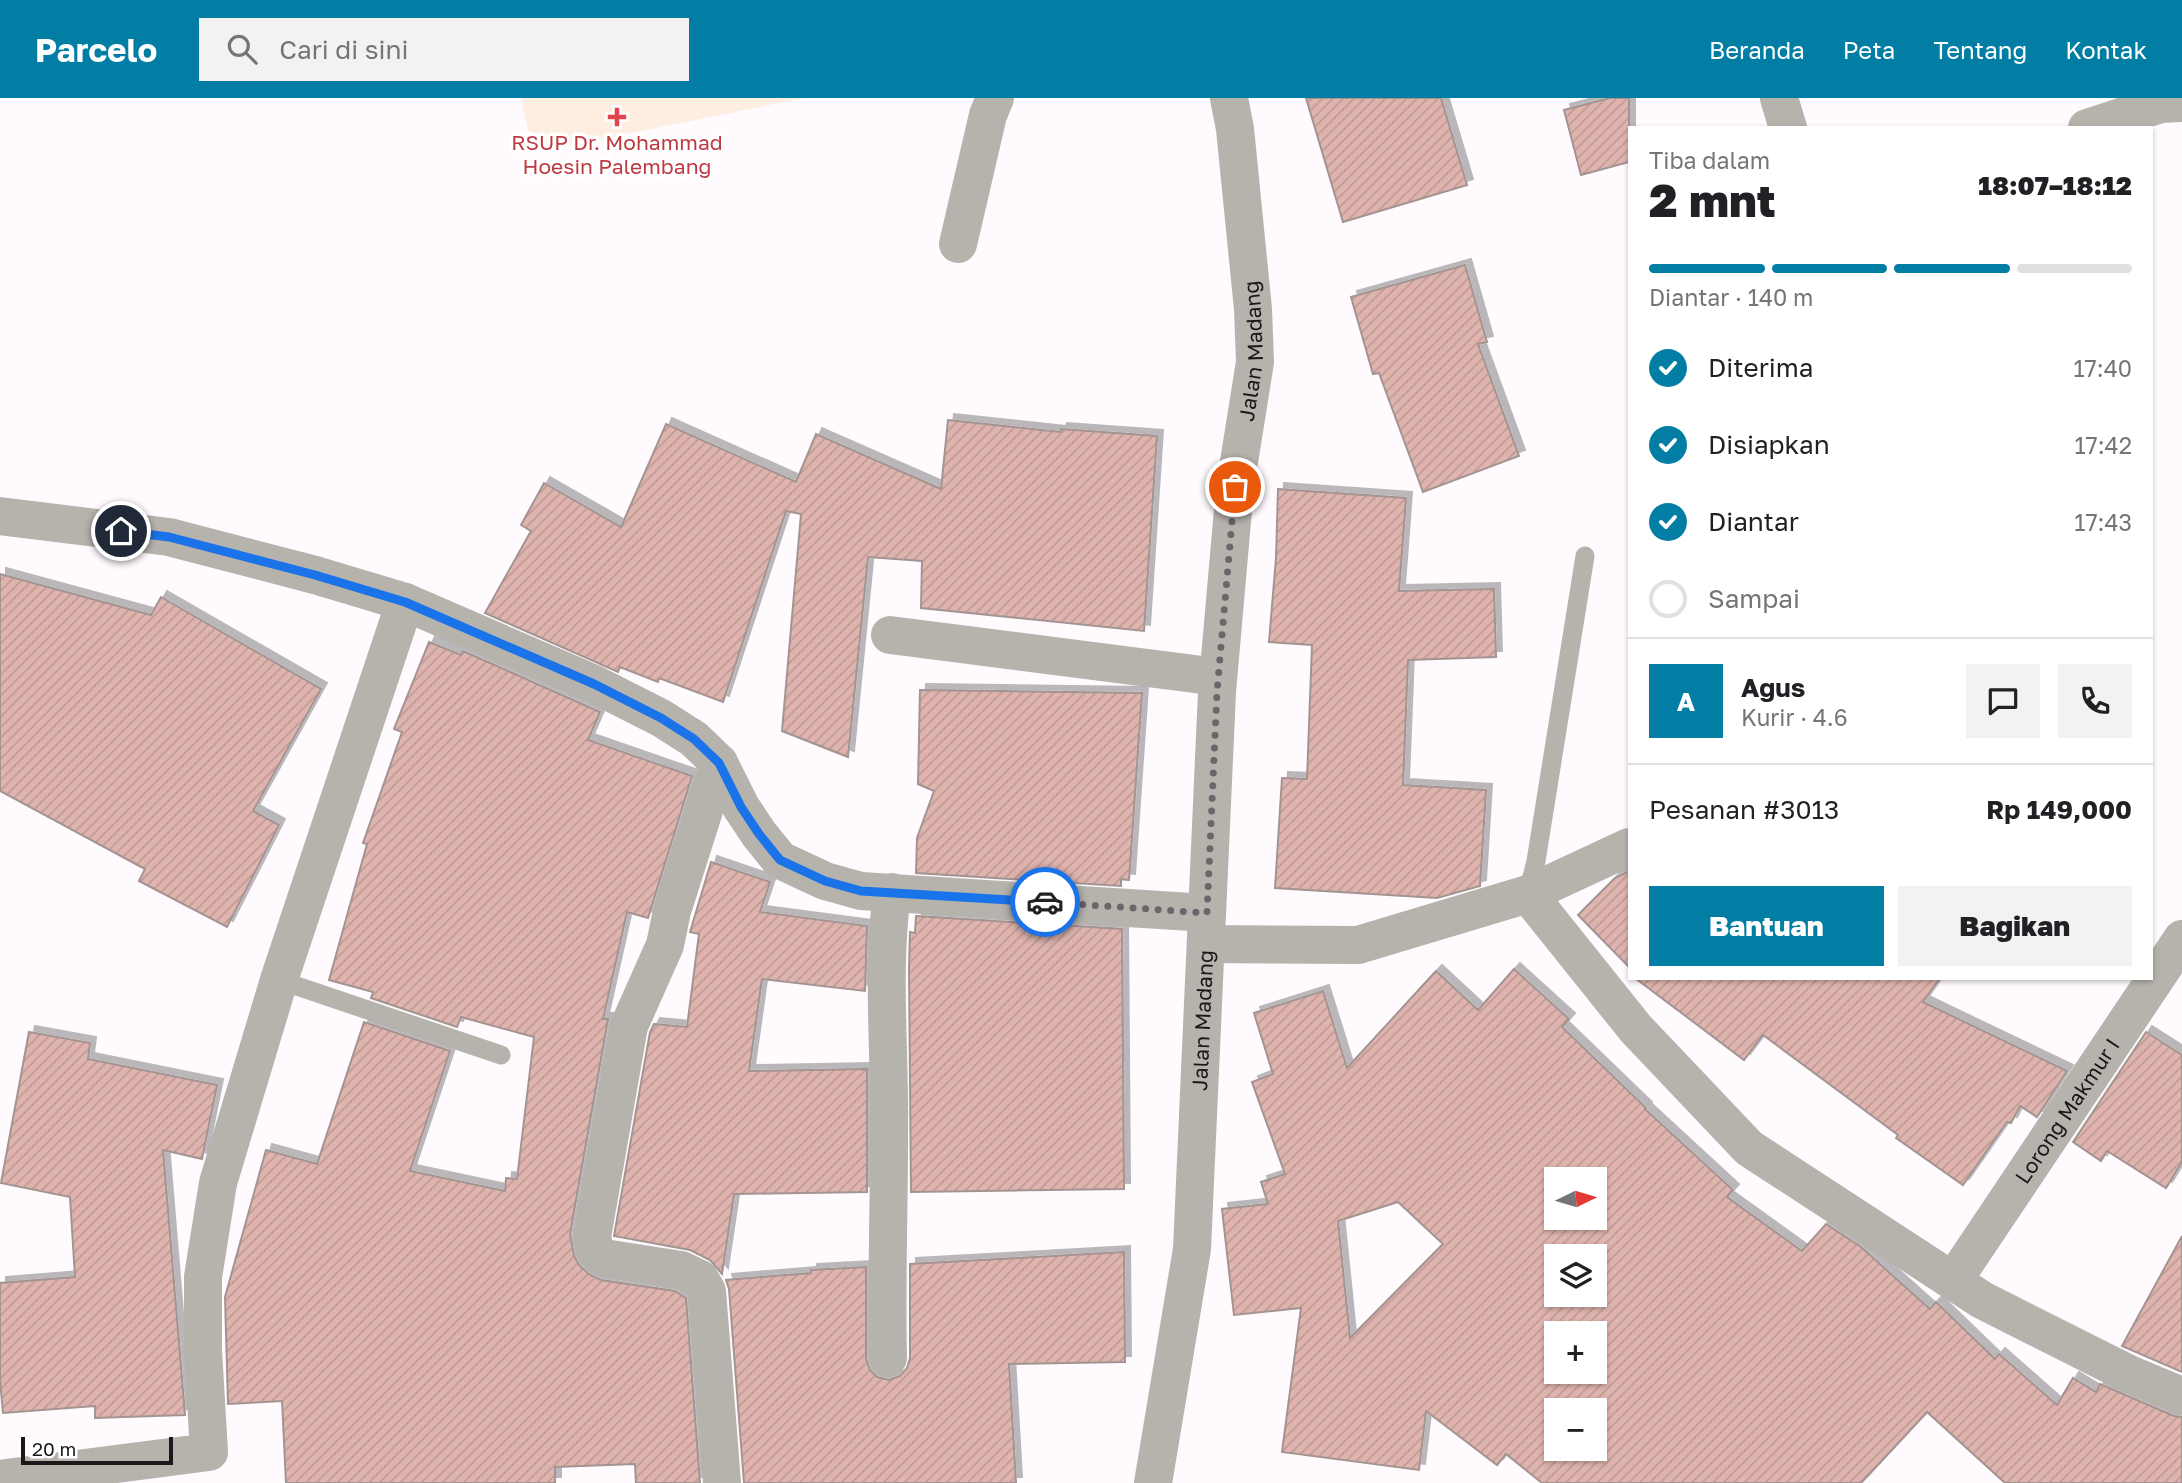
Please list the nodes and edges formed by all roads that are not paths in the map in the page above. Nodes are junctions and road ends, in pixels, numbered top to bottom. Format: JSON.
{"nodes":[{"id":1,"x":995,"y":98,"type":"edge"},
{"id":2,"x":1229,"y":98,"type":"edge"},
{"id":3,"x":1779,"y":98,"type":"edge"},
{"id":4,"x":2182,"y":103,"type":"edge"},
{"id":5,"x":1787,"y":126,"type":"edge"},
{"id":6,"x":2093,"y":126,"type":"edge"},
{"id":7,"x":958,"y":244,"type":"dead end"},
{"id":8,"x":0,"y":516,"type":"edge"},
{"id":9,"x":1585,"y":556,"type":"dead end"},
{"id":10,"x":405,"y":602,"type":"junction"},
{"id":11,"x":891,"y":635,"type":"dead end"},
{"id":12,"x":1218,"y":677,"type":"junction"},
{"id":13,"x":719,"y":763,"type":"junction"},
{"id":14,"x":1628,"y":847,"type":"edge"},
{"id":15,"x":892,"y":892,"type":"junction"},
{"id":16,"x":1528,"y":894,"type":"junction"},
{"id":17,"x":1206,"y":928,"type":"junction"},
{"id":18,"x":2182,"y":939,"type":"edge"},
{"id":19,"x":279,"y":980,"type":"junction"},
{"id":20,"x":501,"y":1055,"type":"dead end"},
{"id":21,"x":1953,"y":1281,"type":"junction"},
{"id":22,"x":888,"y":1358,"type":"dead end"},
{"id":23,"x":2182,"y":1396,"type":"edge"},
{"id":24,"x":0,"y":1479,"type":"edge"},
{"id":25,"x":1160,"y":1481,"type":"edge"},
{"id":26,"x":722,"y":1483,"type":"edge"}],
"edges":[{"from":1,"to":7,"type":"street"},
{"from":2,"to":12,"type":"street","name":"Jalan Madang"},
{"from":3,"to":5,"type":"street"},
{"from":4,"to":6,"type":"street"},
{"from":8,"to":10,"type":"street"},
{"from":9,"to":16,"type":"lane"},
{"from":10,"to":13,"type":"street"},
{"from":10,"to":19,"type":"street"},
{"from":11,"to":12,"type":"street"},
{"from":12,"to":17,"type":"street","name":"Jalan Madang"},
{"from":13,"to":15,"type":"street"},
{"from":13,"to":26,"type":"street"},
{"from":14,"to":16,"type":"street"},
{"from":15,"to":17,"type":"street"},
{"from":15,"to":22,"type":"street"},
{"from":16,"to":17,"type":"street"},
{"from":16,"to":21,"type":"street"},
{"from":17,"to":25,"type":"street","name":"Jalan Madang"},
{"from":18,"to":21,"type":"street","name":"Lorong Makmur I"},
{"from":19,"to":20,"type":"lane"},
{"from":19,"to":24,"type":"street"},
{"from":21,"to":23,"type":"street"}]}
